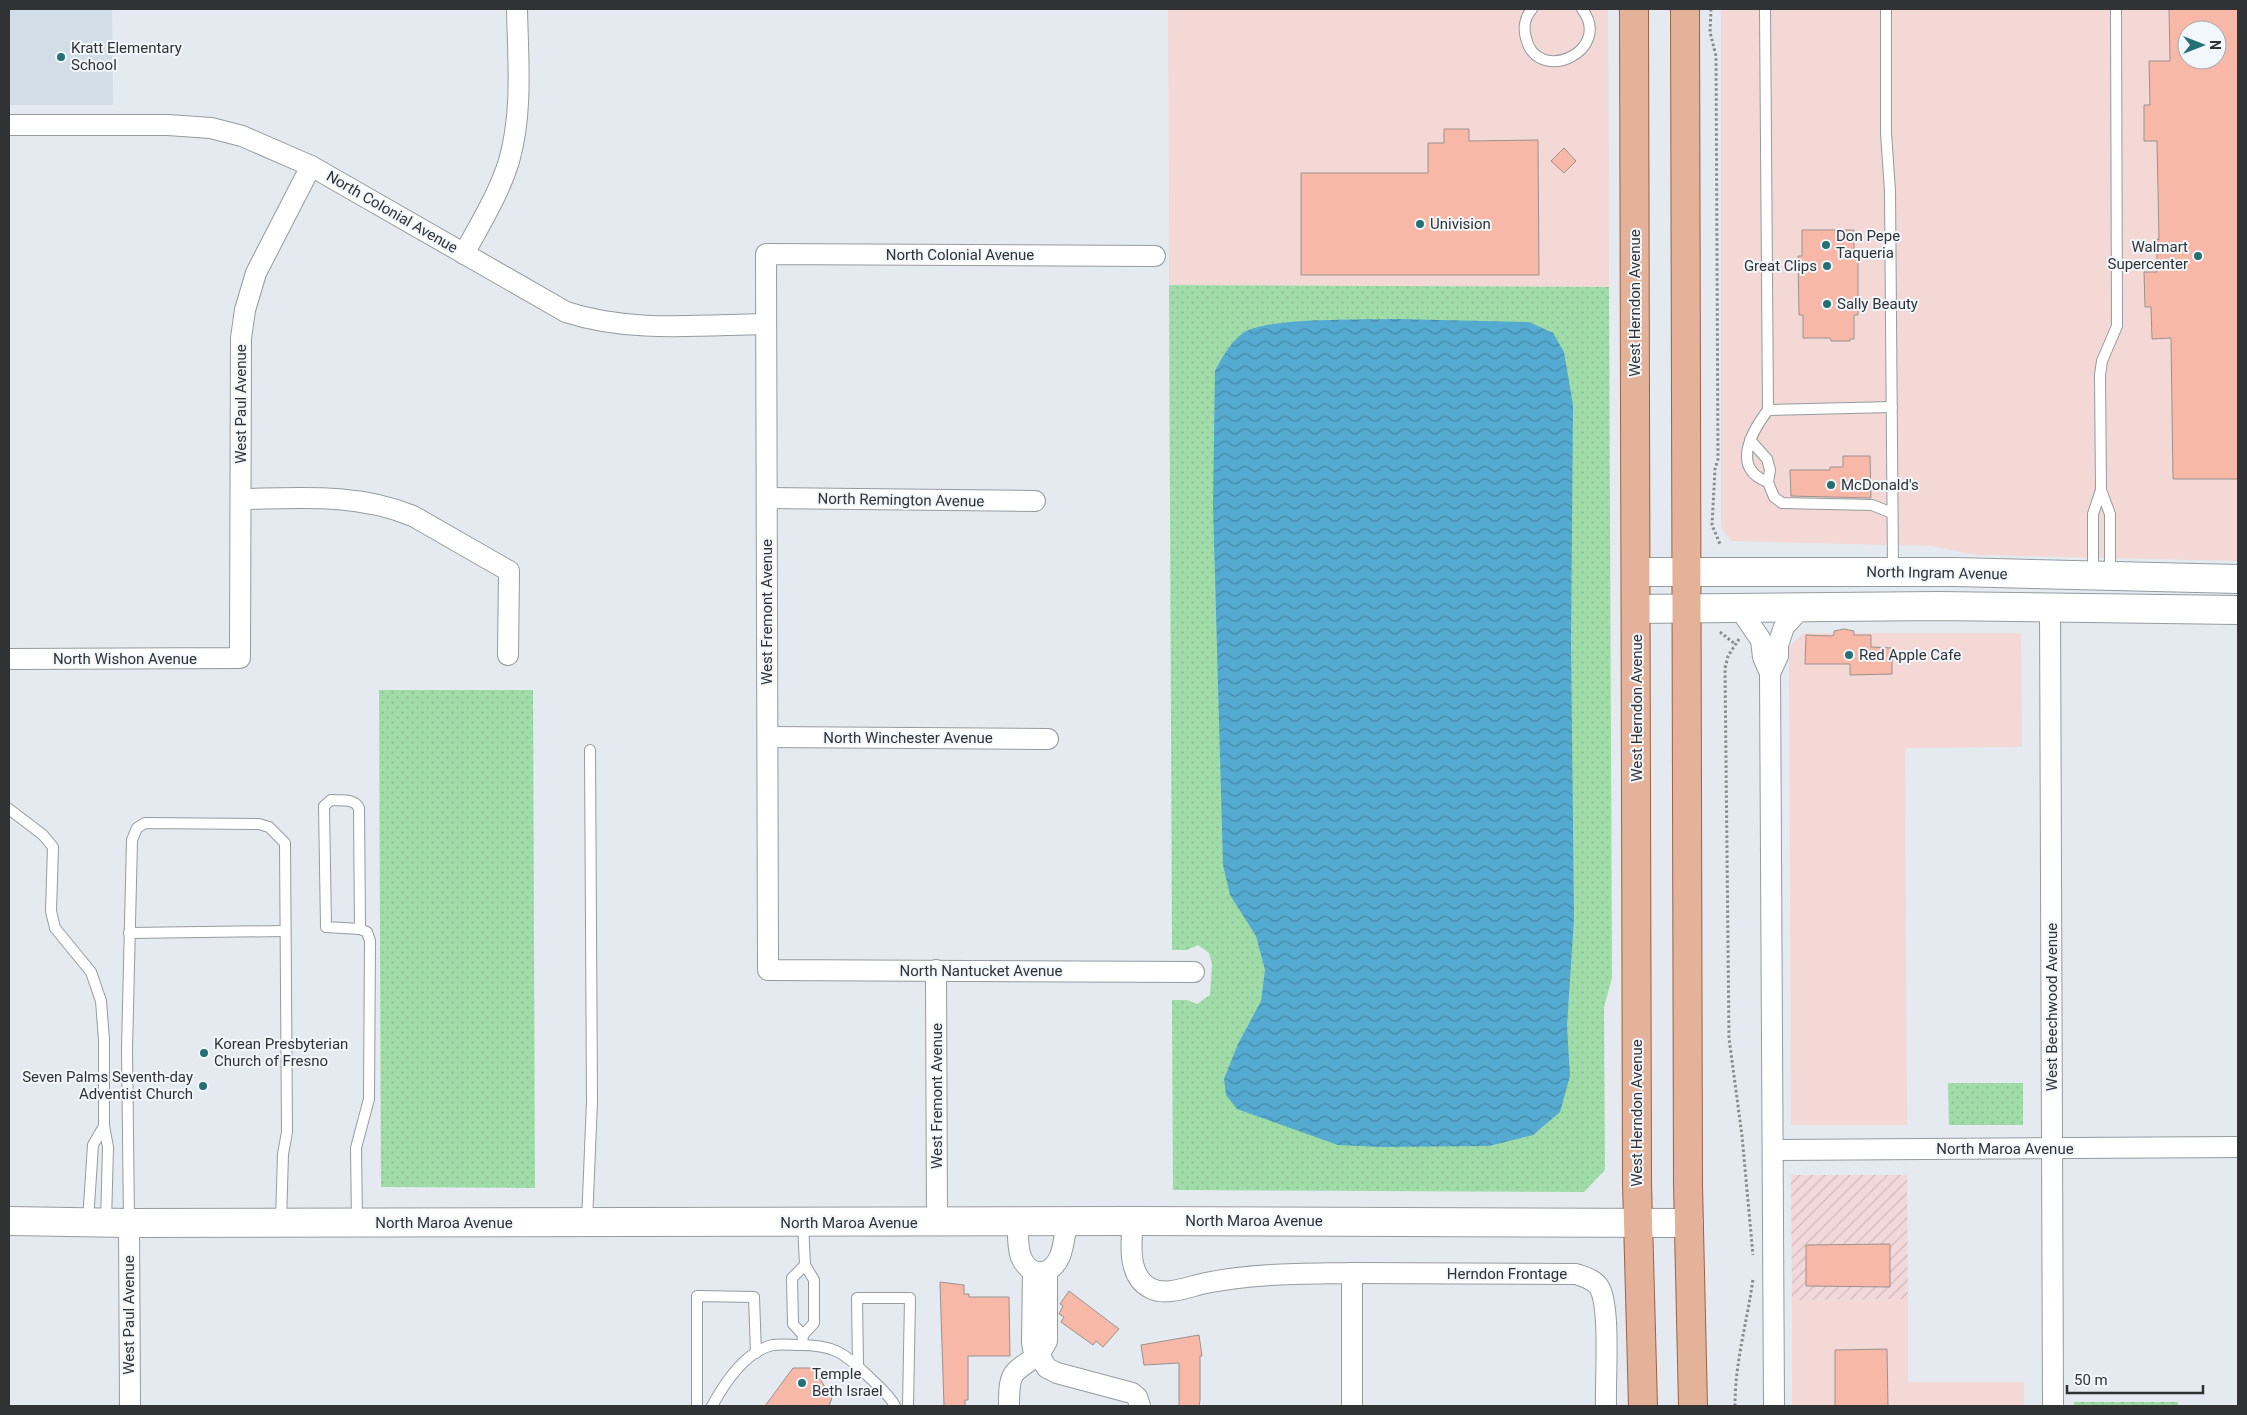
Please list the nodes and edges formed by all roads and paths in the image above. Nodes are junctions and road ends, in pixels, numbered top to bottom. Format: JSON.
{"nodes":[{"id":1,"x":517,"y":9,"type":"edge"},
{"id":2,"x":1532,"y":9,"type":"edge"},
{"id":3,"x":1582,"y":9,"type":"edge"},
{"id":4,"x":1634,"y":9,"type":"edge"},
{"id":5,"x":1685,"y":9,"type":"edge"},
{"id":6,"x":1711,"y":9,"type":"edge"},
{"id":7,"x":1764,"y":9,"type":"edge"},
{"id":8,"x":1886,"y":9,"type":"edge"},
{"id":9,"x":2116,"y":9,"type":"edge"},
{"id":10,"x":9,"y":125,"type":"edge"},
{"id":11,"x":311,"y":166,"type":"junction"},
{"id":12,"x":464,"y":254,"type":"junction"},
{"id":13,"x":766,"y":254,"type":"joint"},
{"id":14,"x":1155,"y":256,"type":"dead end"},
{"id":15,"x":766,"y":324,"type":"junction"},
{"id":16,"x":1892,"y":407,"type":"junction"},
{"id":17,"x":1768,"y":410,"type":"junction"},
{"id":18,"x":1750,"y":440,"type":"junction"},
{"id":19,"x":1768,"y":482,"type":"junction"},
{"id":20,"x":2101,"y":490,"type":"junction"},
{"id":21,"x":767,"y":498,"type":"junction"},
{"id":22,"x":241,"y":499,"type":"junction"},
{"id":23,"x":1035,"y":501,"type":"dead end"},
{"id":24,"x":1892,"y":512,"type":"junction"},
{"id":25,"x":1720,"y":544,"type":"dead end"},
{"id":26,"x":1686,"y":571,"type":"junction"},
{"id":27,"x":1636,"y":572,"type":"junction"},
{"id":28,"x":1893,"y":572,"type":"junction"},
{"id":29,"x":2101,"y":576,"type":"junction"},
{"id":30,"x":2238,"y":579,"type":"edge"},
{"id":31,"x":1938,"y":606,"type":"junction"},
{"id":32,"x":1802,"y":607,"type":"junction"},
{"id":33,"x":1685,"y":608,"type":"junction"},
{"id":34,"x":1739,"y":608,"type":"junction"},
{"id":35,"x":1636,"y":609,"type":"junction"},
{"id":36,"x":2050,"y":609,"type":"junction"},
{"id":37,"x":2238,"y":610,"type":"edge"},
{"id":38,"x":1755,"y":629,"type":"junction"},
{"id":39,"x":1717,"y":630,"type":"dead end"},
{"id":40,"x":1734,"y":644,"type":"junction"},
{"id":41,"x":508,"y":655,"type":"dead end"},
{"id":42,"x":240,"y":658,"type":"joint"},
{"id":43,"x":9,"y":659,"type":"edge"},
{"id":44,"x":1770,"y":673,"type":"junction"},
{"id":45,"x":768,"y":737,"type":"junction"},
{"id":46,"x":1048,"y":739,"type":"dead end"},
{"id":47,"x":590,"y":750,"type":"dead end"},
{"id":48,"x":9,"y":809,"type":"edge"},
{"id":49,"x":360,"y":929,"type":"junction"},
{"id":50,"x":285,"y":932,"type":"junction"},
{"id":51,"x":129,"y":933,"type":"junction"},
{"id":52,"x":768,"y":970,"type":"joint"},
{"id":53,"x":936,"y":970,"type":"junction"},
{"id":54,"x":1194,"y":972,"type":"dead end"},
{"id":55,"x":104,"y":1126,"type":"junction"},
{"id":56,"x":2238,"y":1147,"type":"edge"},
{"id":57,"x":2052,"y":1149,"type":"junction"},
{"id":58,"x":1773,"y":1150,"type":"junction"},
{"id":59,"x":9,"y":1221,"type":"edge"},
{"id":60,"x":1133,"y":1221,"type":"junction"},
{"id":61,"x":937,"y":1222,"type":"junction"},
{"id":62,"x":1018,"y":1222,"type":"junction"},
{"id":63,"x":1067,"y":1222,"type":"junction"},
{"id":64,"x":1638,"y":1222,"type":"junction"},
{"id":65,"x":108,"y":1223,"type":"junction"},
{"id":66,"x":281,"y":1223,"type":"junction"},
{"id":67,"x":357,"y":1223,"type":"junction"},
{"id":68,"x":586,"y":1223,"type":"junction"},
{"id":69,"x":803,"y":1223,"type":"junction"},
{"id":70,"x":1689,"y":1223,"type":"junction"},
{"id":71,"x":1753,"y":1262,"type":"dead end"},
{"id":72,"x":805,"y":1265,"type":"junction"},
{"id":73,"x":1040,"y":1272,"type":"junction"},
{"id":74,"x":1352,"y":1274,"type":"junction"},
{"id":75,"x":1753,"y":1277,"type":"dead end"},
{"id":76,"x":802,"y":1340,"type":"junction"},
{"id":77,"x":756,"y":1353,"type":"junction"},
{"id":78,"x":1039,"y":1355,"type":"junction"},
{"id":79,"x":858,"y":1366,"type":"junction"},
{"id":80,"x":130,"y":1406,"type":"edge"},
{"id":81,"x":697,"y":1406,"type":"edge"},
{"id":82,"x":712,"y":1406,"type":"edge"},
{"id":83,"x":895,"y":1406,"type":"edge"},
{"id":84,"x":908,"y":1406,"type":"edge"},
{"id":85,"x":1009,"y":1406,"type":"edge"},
{"id":86,"x":1140,"y":1406,"type":"edge"},
{"id":87,"x":1352,"y":1406,"type":"edge"},
{"id":88,"x":1606,"y":1406,"type":"edge"},
{"id":89,"x":1642,"y":1406,"type":"edge"},
{"id":90,"x":1693,"y":1406,"type":"edge"},
{"id":91,"x":1735,"y":1406,"type":"edge"},
{"id":92,"x":1774,"y":1406,"type":"edge"},
{"id":93,"x":2053,"y":1406,"type":"edge"}],
"edges":[{"from":1,"to":12,"type":"street"},
{"from":2,"to":3,"type":"lane"},
{"from":4,"to":27,"type":"main road","name":"West Herndon Avenue"},
{"from":5,"to":26,"type":"main road"},
{"from":6,"to":25,"type":"path"},
{"from":7,"to":17,"type":"lane"},
{"from":8,"to":16,"type":"lane"},
{"from":9,"to":20,"type":"lane"},
{"from":10,"to":11,"type":"street","name":"North Colonial Avenue"},
{"from":11,"to":12,"type":"street","name":"North Colonial Avenue"},
{"from":11,"to":22,"type":"street","name":"West Paul Avenue"},
{"from":12,"to":15,"type":"street","name":"North Colonial Avenue"},
{"from":13,"to":14,"type":"street","name":"North Colonial Avenue"},
{"from":13,"to":15,"type":"street","name":"West Fremont Avenue"},
{"from":15,"to":21,"type":"street","name":"West Fremont Avenue"},
{"from":16,"to":17,"type":"lane"},
{"from":16,"to":24,"type":"lane"},
{"from":17,"to":18,"type":"lane"},
{"from":18,"to":19,"type":"lane"},
{"from":18,"to":19,"type":"lane"},
{"from":19,"to":24,"type":"lane"},
{"from":20,"to":29,"type":"lane"},
{"from":20,"to":29,"type":"lane"},
{"from":21,"to":23,"type":"street","name":"North Remington Avenue"},
{"from":21,"to":45,"type":"street","name":"West Fremont Avenue"},
{"from":22,"to":41,"type":"street"},
{"from":22,"to":42,"type":"street","name":"West Paul Avenue"},
{"from":24,"to":28,"type":"lane"},
{"from":26,"to":27,"type":"main road","name":"North Ingram Avenue"},
{"from":26,"to":28,"type":"main road","name":"North Ingram Avenue"},
{"from":26,"to":33,"type":"main road"},
{"from":27,"to":35,"type":"main road","name":"West Herndon Avenue"},
{"from":28,"to":29,"type":"main road","name":"North Ingram Avenue"},
{"from":29,"to":30,"type":"main road","name":"North Ingram Avenue"},
{"from":29,"to":31,"type":"main road"},
{"from":31,"to":32,"type":"main road"},
{"from":31,"to":36,"type":"main road"},
{"from":32,"to":34,"type":"main road"},
{"from":32,"to":44,"type":"street"},
{"from":33,"to":34,"type":"main road"},
{"from":33,"to":35,"type":"main road"},
{"from":33,"to":70,"type":"main road"},
{"from":34,"to":38,"type":"street"},
{"from":35,"to":64,"type":"main road","name":"West Herndon Avenue"},
{"from":36,"to":37,"type":"main road"},
{"from":36,"to":57,"type":"street","name":"West Beechwood Avenue"},
{"from":38,"to":40,"type":"path"},
{"from":38,"to":44,"type":"street"},
{"from":39,"to":40,"type":"path"},
{"from":40,"to":71,"type":"path"},
{"from":42,"to":43,"type":"street","name":"North Wishon Avenue"},
{"from":44,"to":58,"type":"street"},
{"from":45,"to":46,"type":"street","name":"North Winchester Avenue"},
{"from":45,"to":52,"type":"street","name":"West Fremont Avenue"},
{"from":47,"to":68,"type":"lane"},
{"from":48,"to":55,"type":"lane"},
{"from":49,"to":49,"type":"lane"},
{"from":49,"to":67,"type":"lane"},
{"from":50,"to":51,"type":"lane"},
{"from":50,"to":51,"type":"lane"},
{"from":50,"to":66,"type":"lane"},
{"from":51,"to":65,"type":"lane"},
{"from":52,"to":53,"type":"street","name":"North Nantucket Avenue"},
{"from":53,"to":54,"type":"street","name":"North Nantucket Avenue"},
{"from":53,"to":61,"type":"street","name":"West Fremont Avenue"},
{"from":55,"to":65,"type":"lane"},
{"from":55,"to":65,"type":"lane"},
{"from":56,"to":57,"type":"street","name":"North Maroa Avenue"},
{"from":57,"to":58,"type":"street","name":"North Maroa Avenue"},
{"from":57,"to":93,"type":"street","name":"West Beechwood Avenue"},
{"from":58,"to":92,"type":"street"},
{"from":59,"to":65,"type":"main road","name":"North Maroa Avenue"},
{"from":60,"to":63,"type":"main road","name":"North Maroa Avenue"},
{"from":60,"to":64,"type":"main road","name":"North Maroa Avenue"},
{"from":60,"to":74,"type":"street","name":"Herndon Frontage"},
{"from":61,"to":62,"type":"main road","name":"North Maroa Avenue"},
{"from":61,"to":69,"type":"main road","name":"North Maroa Avenue"},
{"from":62,"to":63,"type":"main road","name":"North Maroa Avenue"},
{"from":62,"to":73,"type":"street"},
{"from":63,"to":73,"type":"street"},
{"from":64,"to":70,"type":"main road","name":"North Maroa Avenue"},
{"from":64,"to":89,"type":"main road","name":"West Herndon Avenue"},
{"from":65,"to":66,"type":"main road","name":"North Maroa Avenue"},
{"from":65,"to":80,"type":"street","name":"West Paul Avenue"},
{"from":66,"to":67,"type":"main road","name":"North Maroa Avenue"},
{"from":67,"to":68,"type":"main road","name":"North Maroa Avenue"},
{"from":68,"to":69,"type":"main road","name":"North Maroa Avenue"},
{"from":69,"to":72,"type":"lane"},
{"from":70,"to":90,"type":"main road"},
{"from":72,"to":76,"type":"lane"},
{"from":72,"to":76,"type":"lane"},
{"from":73,"to":78,"type":"street"},
{"from":74,"to":87,"type":"street"},
{"from":74,"to":88,"type":"street","name":"Herndon Frontage"},
{"from":75,"to":91,"type":"path"},
{"from":76,"to":77,"type":"lane"},
{"from":76,"to":79,"type":"lane"},
{"from":77,"to":81,"type":"lane"},
{"from":77,"to":82,"type":"lane"},
{"from":78,"to":85,"type":"street"},
{"from":78,"to":86,"type":"street"},
{"from":79,"to":83,"type":"lane"},
{"from":79,"to":84,"type":"lane"}]}
